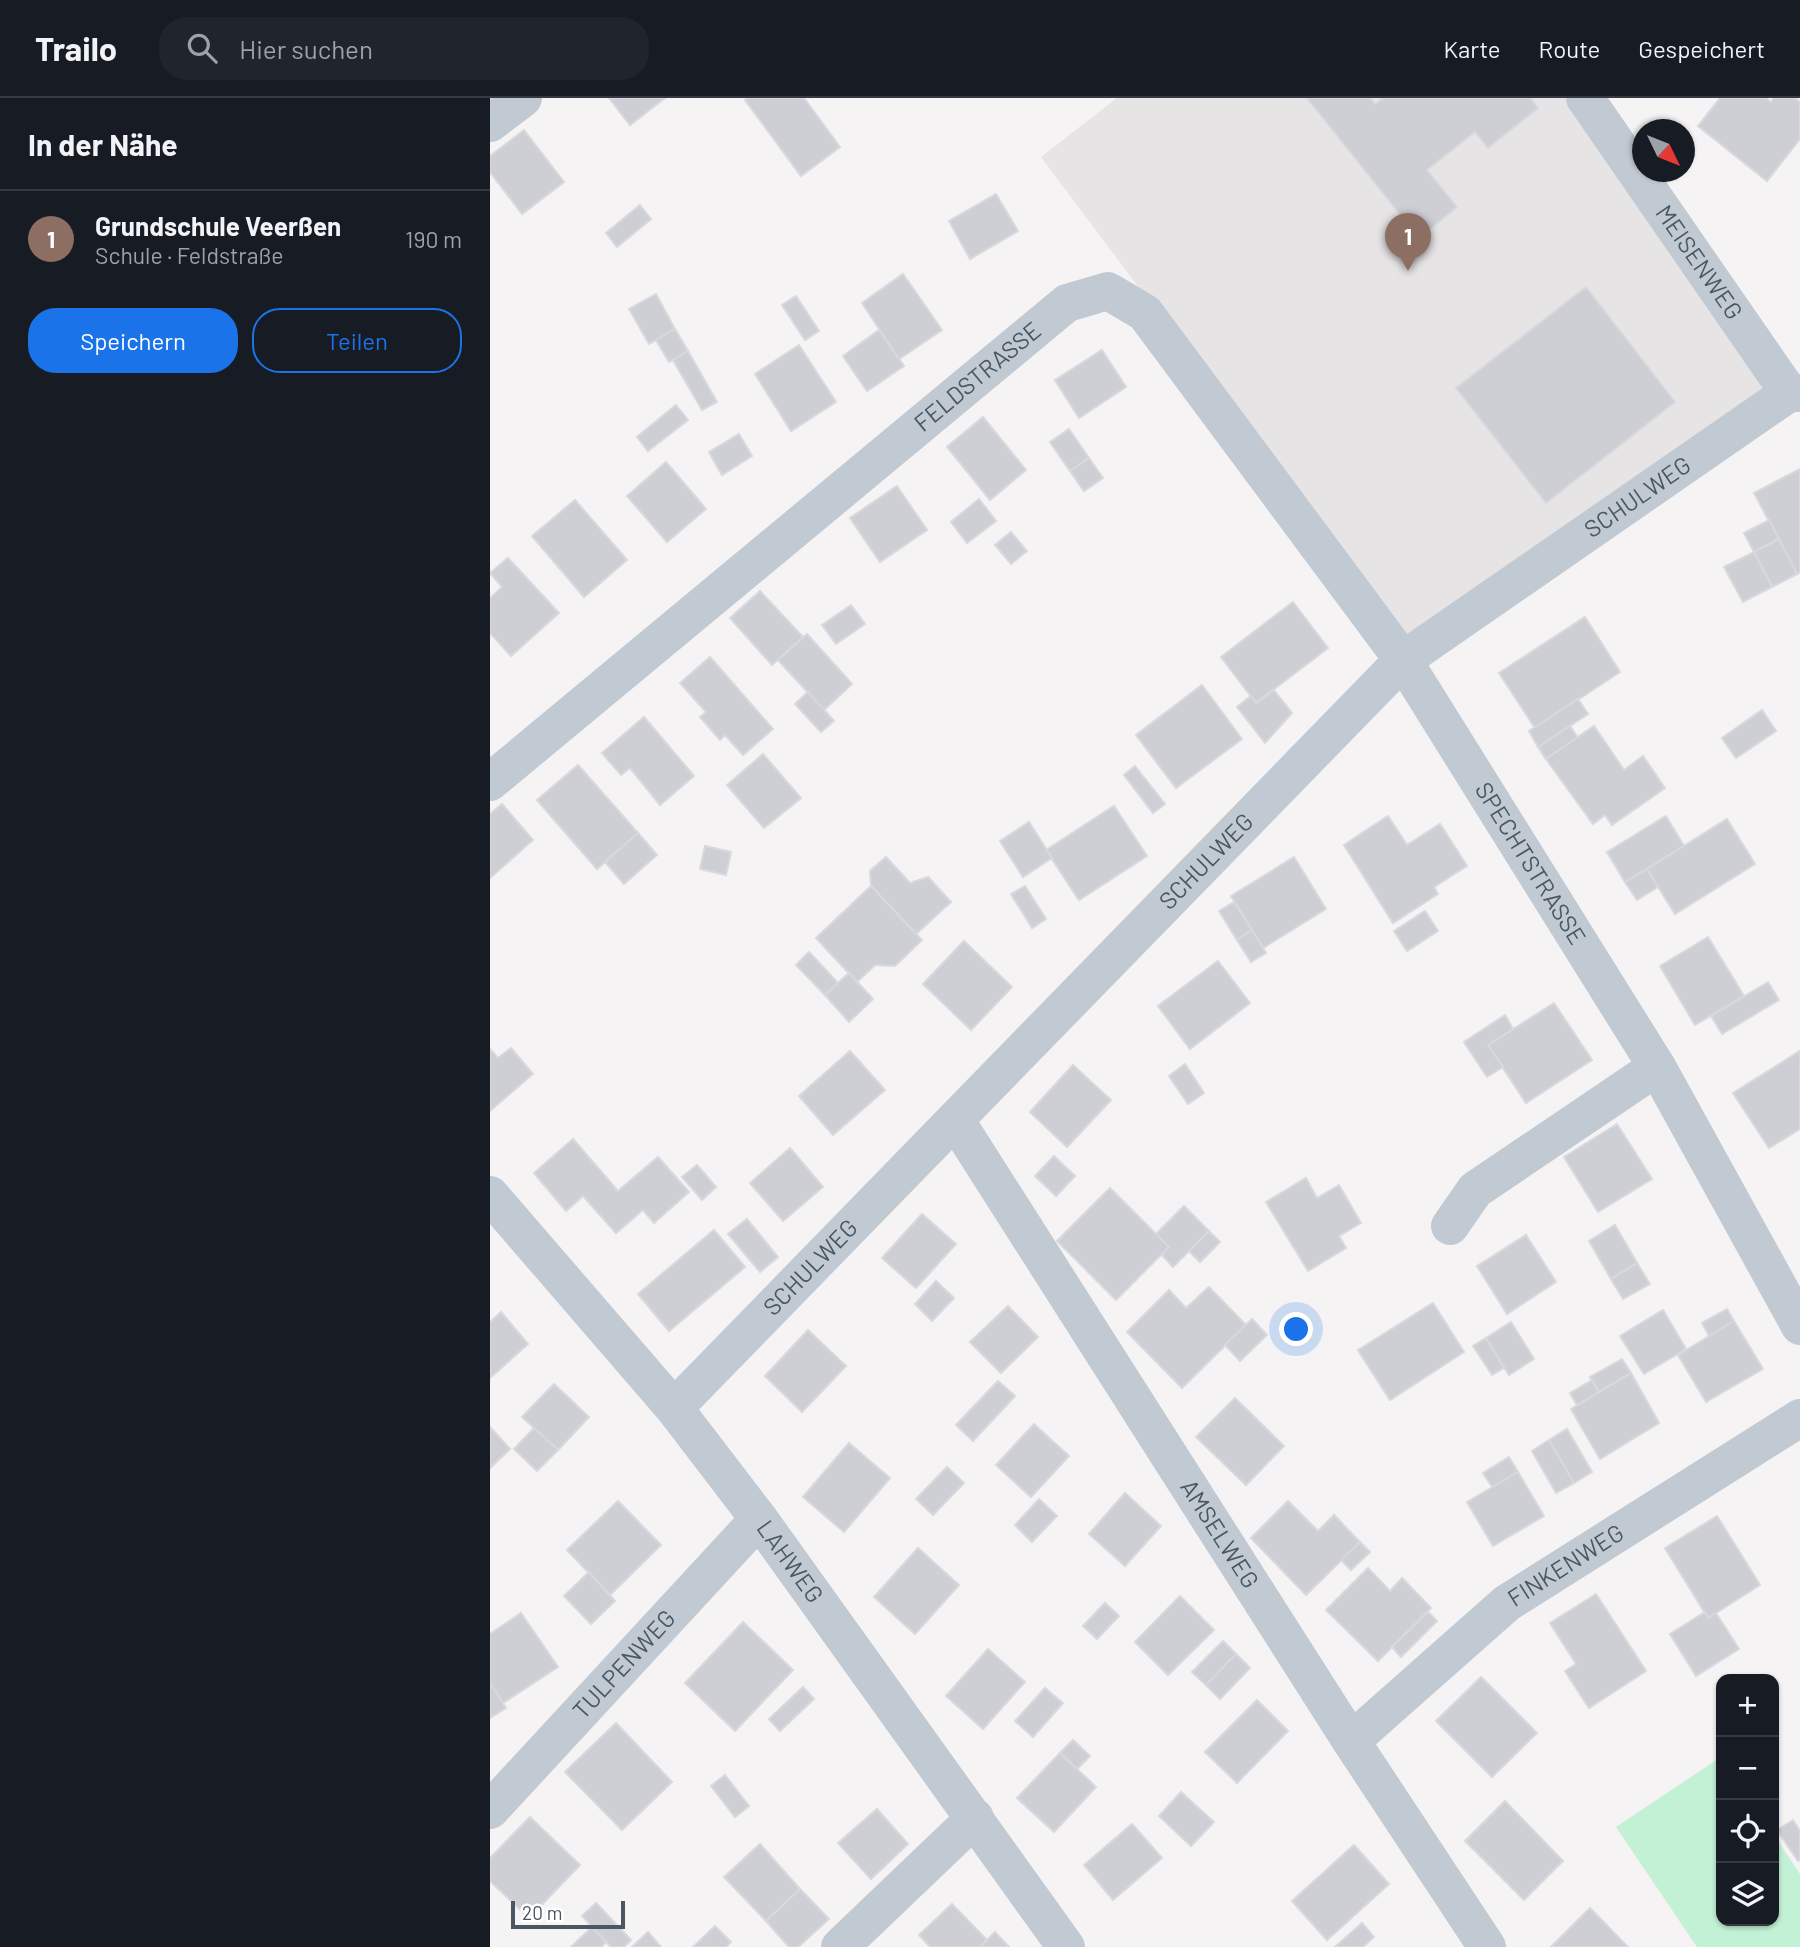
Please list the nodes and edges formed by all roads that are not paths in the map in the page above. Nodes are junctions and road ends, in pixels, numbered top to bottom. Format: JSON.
{"nodes":[{"id":1,"x":523,"y":98,"type":"edge"},
{"id":2,"x":1585,"y":98,"type":"edge"},
{"id":3,"x":490,"y":122,"type":"edge"},
{"id":4,"x":1794,"y":393,"type":"edge"},
{"id":5,"x":1402,"y":660,"type":"junction"},
{"id":6,"x":490,"y":782,"type":"edge"},
{"id":7,"x":1657,"y":1067,"type":"junction"},
{"id":8,"x":956,"y":1121,"type":"junction"},
{"id":9,"x":490,"y":1195,"type":"edge"},
{"id":10,"x":1450,"y":1226,"type":"dead end"},
{"id":11,"x":1800,"y":1326,"type":"edge"},
{"id":12,"x":674,"y":1408,"type":"junction"},
{"id":13,"x":1800,"y":1418,"type":"edge"},
{"id":14,"x":758,"y":1519,"type":"junction"},
{"id":15,"x":1352,"y":1741,"type":"junction"},
{"id":16,"x":490,"y":1810,"type":"edge"},
{"id":17,"x":975,"y":1818,"type":"junction"},
{"id":18,"x":840,"y":1947,"type":"edge"},
{"id":19,"x":1066,"y":1947,"type":"edge"},
{"id":20,"x":1487,"y":1947,"type":"edge"}],
"edges":[{"from":1,"to":3,"type":"street"},
{"from":2,"to":4,"type":"street","name":"MEISENWEG"},
{"from":4,"to":5,"type":"street","name":"SCHULWEG"},
{"from":5,"to":6,"type":"street","name":"FELDSTRASSE"},
{"from":5,"to":7,"type":"street","name":"SPECHTSTRASSE"},
{"from":5,"to":8,"type":"street","name":"SCHULWEG"},
{"from":7,"to":10,"type":"street"},
{"from":7,"to":11,"type":"street","name":"SPECHTSTRASSE"},
{"from":8,"to":12,"type":"street","name":"SCHULWEG"},
{"from":8,"to":15,"type":"street","name":"AMSELWEG"},
{"from":9,"to":12,"type":"street","name":"LAHWEG"},
{"from":12,"to":14,"type":"street","name":"LAHWEG"},
{"from":13,"to":15,"type":"street","name":"FINKENWEG"},
{"from":14,"to":16,"type":"street","name":"TULPENWEG"},
{"from":14,"to":17,"type":"street","name":"LAHWEG"},
{"from":15,"to":20,"type":"street","name":"AMSELWEG"},
{"from":17,"to":18,"type":"street"},
{"from":17,"to":19,"type":"street","name":"LAHWEG"}]}
